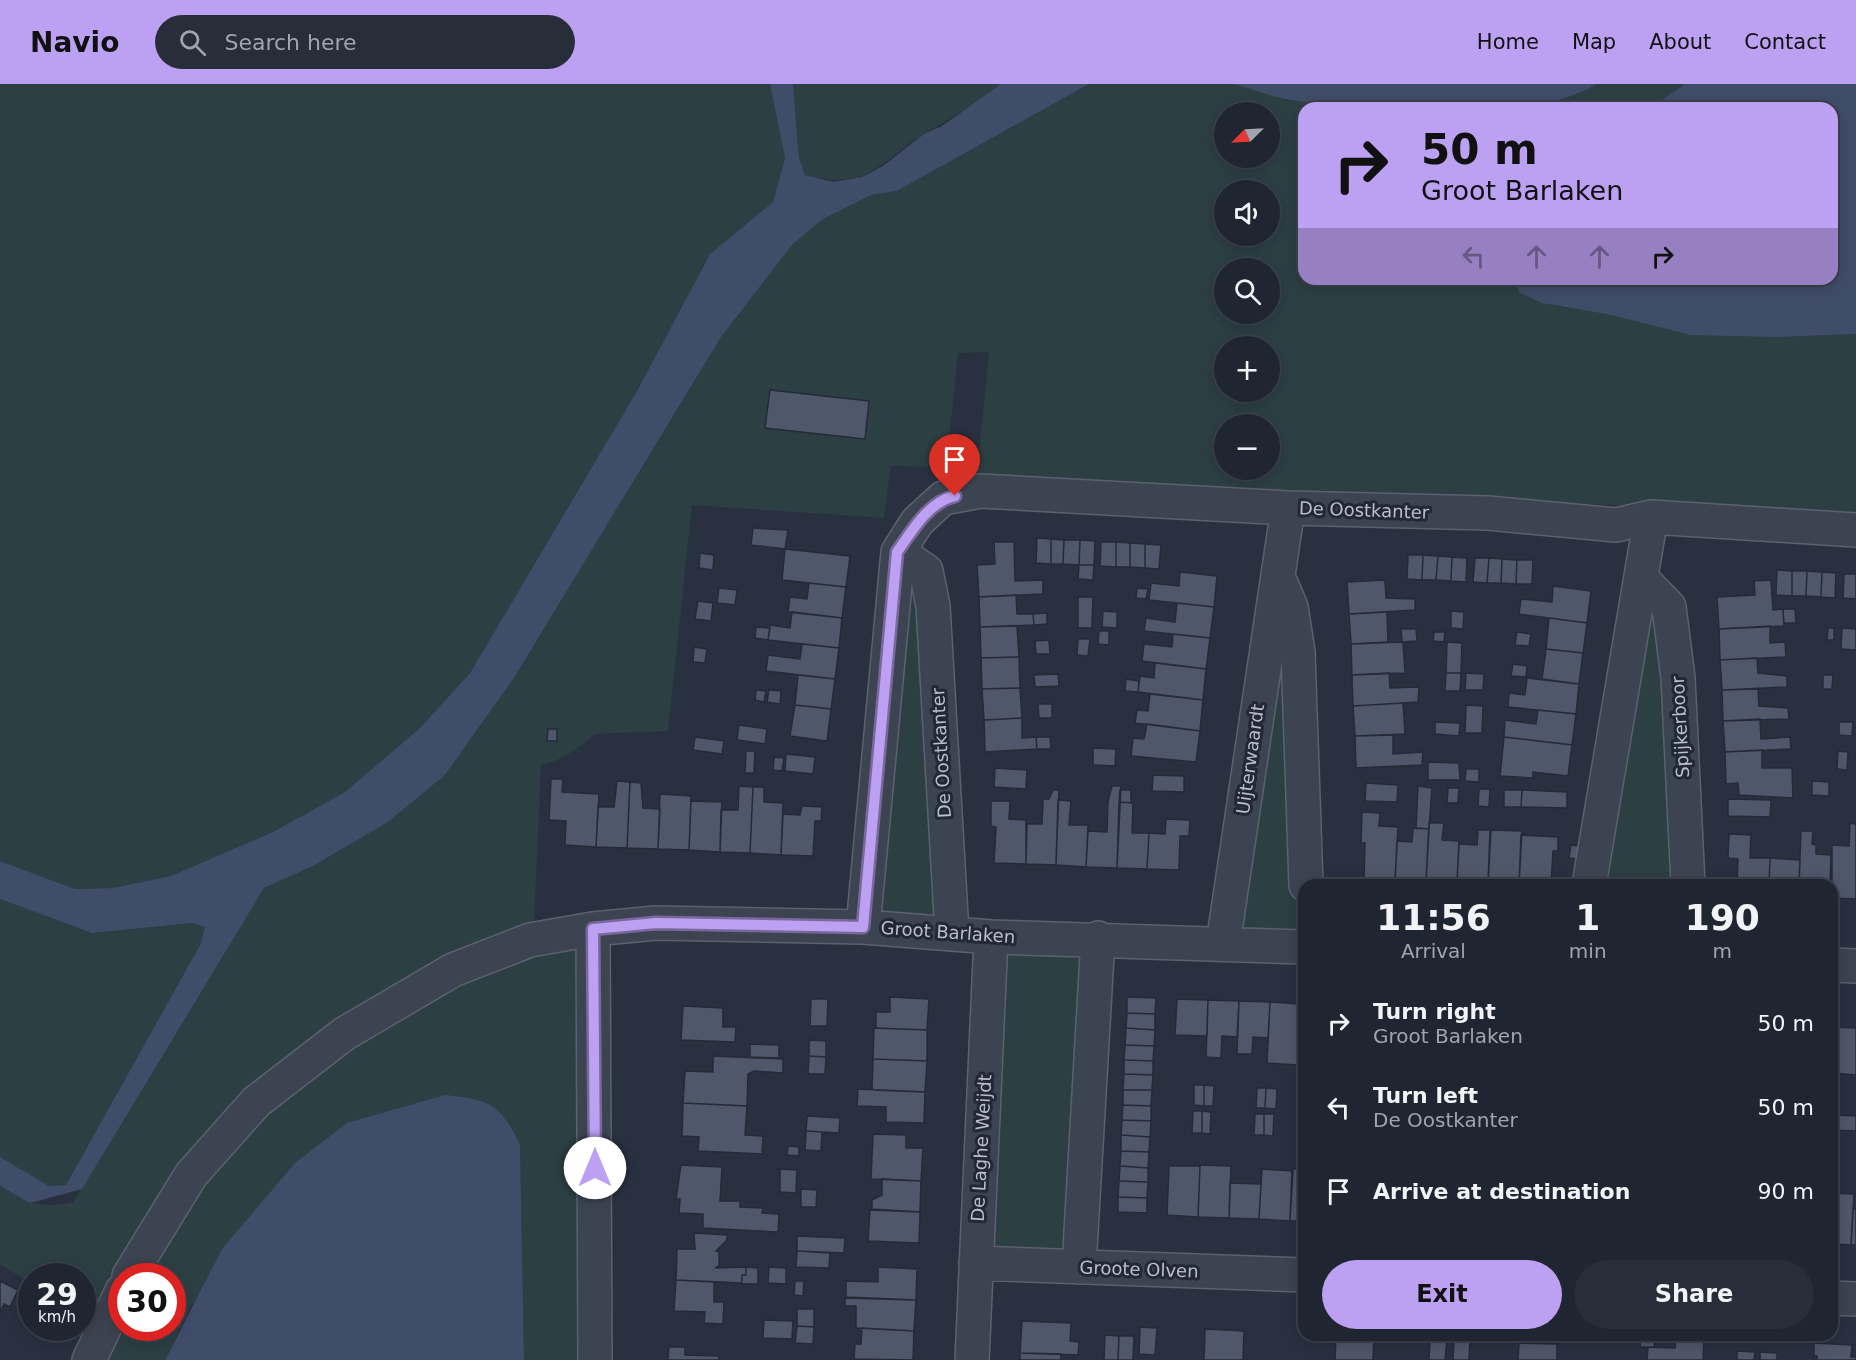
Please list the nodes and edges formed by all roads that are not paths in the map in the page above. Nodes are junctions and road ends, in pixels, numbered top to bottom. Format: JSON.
{"nodes":[{"id":1,"x":1288,"y":508,"type":"junction"},
{"id":2,"x":1651,"y":517,"type":"junction"},
{"id":3,"x":1856,"y":530,"type":"edge"},
{"id":4,"x":897,"y":552,"type":"junction"},
{"id":5,"x":1277,"y":575,"type":"junction"},
{"id":6,"x":1643,"y":580,"type":"junction"},
{"id":7,"x":1306,"y":879,"type":"edge"},
{"id":8,"x":1590,"y":879,"type":"edge"},
{"id":9,"x":1688,"y":879,"type":"edge"},
{"id":10,"x":863,"y":927,"type":"junction"},
{"id":11,"x":593,"y":929,"type":"junction"},
{"id":12,"x":952,"y":933,"type":"junction"},
{"id":13,"x":991,"y":937,"type":"junction"},
{"id":14,"x":1098,"y":938,"type":"junction"},
{"id":15,"x":1223,"y":944,"type":"junction"},
{"id":16,"x":1298,"y":947,"type":"edge"},
{"id":17,"x":1838,"y":965,"type":"edge"},
{"id":18,"x":1856,"y":966,"type":"edge"},
{"id":19,"x":137,"y":1263,"type":"edge"},
{"id":20,"x":976,"y":1263,"type":"junction"},
{"id":21,"x":1078,"y":1267,"type":"junction"},
{"id":22,"x":1298,"y":1275,"type":"edge"},
{"id":23,"x":1838,"y":1298,"type":"edge"},
{"id":24,"x":1856,"y":1299,"type":"edge"},
{"id":25,"x":108,"y":1319,"type":"edge"},
{"id":26,"x":88,"y":1360,"type":"edge"},
{"id":27,"x":596,"y":1360,"type":"edge"},
{"id":28,"x":972,"y":1360,"type":"edge"}],
"edges":[{"from":1,"to":2,"type":"street","name":"De Oostkanter"},
{"from":1,"to":4,"type":"street","name":"De Oostkanter"},
{"from":1,"to":5,"type":"street","name":"Uijterwaardt"},
{"from":2,"to":3,"type":"street","name":"De Oostkanter"},
{"from":2,"to":6,"type":"street"},
{"from":4,"to":10,"type":"street","name":"De Oostkanter"},
{"from":4,"to":12,"type":"street","name":"De Oostkanter"},
{"from":5,"to":7,"type":"street"},
{"from":5,"to":15,"type":"street","name":"Uijterwaardt"},
{"from":6,"to":8,"type":"street"},
{"from":6,"to":9,"type":"street","name":"Spijkerboor"},
{"from":10,"to":11,"type":"street","name":"Groot Barlaken"},
{"from":10,"to":12,"type":"street","name":"Groot Barlaken"},
{"from":11,"to":19,"type":"street","name":"Groot Barlaken"},
{"from":11,"to":27,"type":"street"},
{"from":12,"to":13,"type":"street","name":"Groot Barlaken"},
{"from":13,"to":14,"type":"street","name":"Groot Barlaken"},
{"from":13,"to":20,"type":"street","name":"De Laghe Weijdt"},
{"from":14,"to":15,"type":"street","name":"Groot Barlaken"},
{"from":14,"to":21,"type":"street"},
{"from":15,"to":16,"type":"street","name":"Groot Barlaken"},
{"from":17,"to":18,"type":"street"},
{"from":20,"to":21,"type":"street","name":"Groote Olven"},
{"from":20,"to":28,"type":"street","name":"De Laghe Weijdt"},
{"from":21,"to":22,"type":"street","name":"Groote Olven"},
{"from":23,"to":24,"type":"street"},
{"from":25,"to":26,"type":"street"}]}
